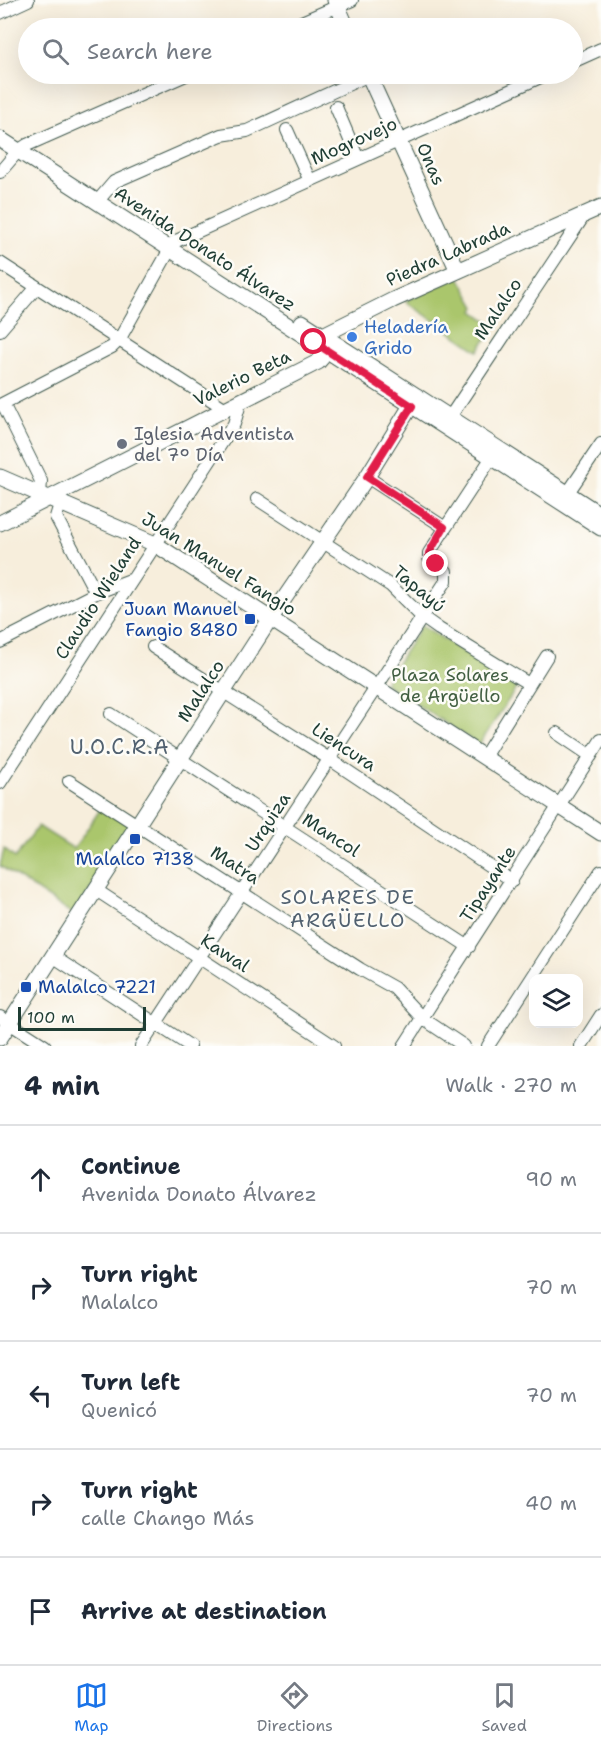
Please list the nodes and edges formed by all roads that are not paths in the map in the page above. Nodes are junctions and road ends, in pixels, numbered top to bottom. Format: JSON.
{"nodes":[{"id":1,"x":28,"y":0,"type":"edge"},
{"id":2,"x":352,"y":0,"type":"edge"},
{"id":3,"x":336,"y":3,"type":"edge"},
{"id":4,"x":0,"y":13,"type":"edge"},
{"id":5,"x":307,"y":18,"type":"edge"},
{"id":6,"x":343,"y":18,"type":"edge"},
{"id":7,"x":601,"y":50,"type":"edge"},
{"id":8,"x":583,"y":58,"type":"edge"},
{"id":9,"x":166,"y":84,"type":"edge"},
{"id":10,"x":347,"y":84,"type":"edge"},
{"id":11,"x":372,"y":84,"type":"edge"},
{"id":12,"x":526,"y":84,"type":"edge"},
{"id":13,"x":336,"y":107,"type":"dead end"},
{"id":14,"x":0,"y":127,"type":"edge"},
{"id":15,"x":287,"y":130,"type":"dead end"},
{"id":16,"x":0,"y":140,"type":"edge"},
{"id":17,"x":398,"y":141,"type":"junction"},
{"id":18,"x":22,"y":148,"type":"junction"},
{"id":19,"x":358,"y":159,"type":"junction"},
{"id":20,"x":0,"y":172,"type":"edge"},
{"id":21,"x":310,"y":181,"type":"junction"},
{"id":22,"x":102,"y":196,"type":"junction"},
{"id":23,"x":601,"y":207,"type":"edge"},
{"id":24,"x":585,"y":214,"type":"junction"},
{"id":25,"x":172,"y":245,"type":"junction"},
{"id":26,"x":0,"y":263,"type":"edge"},
{"id":27,"x":458,"y":271,"type":"junction"},
{"id":28,"x":37,"y":287,"type":"junction"},
{"id":29,"x":0,"y":330,"type":"edge"},
{"id":30,"x":119,"y":340,"type":"junction"},
{"id":31,"x":327,"y":344,"type":"junction"},
{"id":32,"x":241,"y":400,"type":"junction"},
{"id":33,"x":415,"y":401,"type":"junction"},
{"id":34,"x":1,"y":405,"type":"edge"},
{"id":35,"x":224,"y":408,"type":"junction"},
{"id":36,"x":447,"y":422,"type":"junction"},
{"id":37,"x":601,"y":444,"type":"edge"},
{"id":38,"x":492,"y":457,"type":"junction"},
{"id":39,"x":0,"y":477,"type":"edge"},
{"id":40,"x":367,"y":477,"type":"junction"},
{"id":41,"x":565,"y":498,"type":"junction"},
{"id":42,"x":50,"y":499,"type":"junction"},
{"id":43,"x":257,"y":499,"type":"dead end"},
{"id":44,"x":601,"y":515,"type":"edge"},
{"id":45,"x":0,"y":523,"type":"edge"},
{"id":46,"x":444,"y":527,"type":"junction"},
{"id":47,"x":601,"y":528,"type":"edge"},
{"id":48,"x":322,"y":542,"type":"junction"},
{"id":49,"x":155,"y":544,"type":"junction"},
{"id":50,"x":130,"y":580,"type":"junction"},
{"id":51,"x":96,"y":593,"type":"junction"},
{"id":52,"x":422,"y":617,"type":"junction"},
{"id":53,"x":271,"y":618,"type":"junction"},
{"id":54,"x":0,"y":642,"type":"edge"},
{"id":55,"x":153,"y":647,"type":"dead end"},
{"id":56,"x":547,"y":656,"type":"dead end"},
{"id":57,"x":530,"y":684,"type":"junction"},
{"id":58,"x":377,"y":686,"type":"junction"},
{"id":59,"x":224,"y":691,"type":"junction"},
{"id":60,"x":111,"y":714,"type":"dead end"},
{"id":61,"x":557,"y":733,"type":"dead end"},
{"id":62,"x":601,"y":740,"type":"edge"},
{"id":63,"x":591,"y":756,"type":"junction"},
{"id":64,"x":484,"y":757,"type":"junction"},
{"id":65,"x":181,"y":759,"type":"junction"},
{"id":66,"x":331,"y":760,"type":"junction"},
{"id":67,"x":69,"y":781,"type":"dead end"},
{"id":68,"x":0,"y":783,"type":"edge"},
{"id":69,"x":559,"y":807,"type":"junction"},
{"id":70,"x":139,"y":824,"type":"junction"},
{"id":71,"x":286,"y":827,"type":"junction"},
{"id":72,"x":601,"y":834,"type":"edge"},
{"id":73,"x":601,"y":871,"type":"edge"},
{"id":74,"x":512,"y":881,"type":"junction"},
{"id":75,"x":96,"y":890,"type":"junction"},
{"id":76,"x":243,"y":892,"type":"junction"},
{"id":77,"x":469,"y":947,"type":"junction"},
{"id":78,"x":54,"y":957,"type":"junction"},
{"id":79,"x":199,"y":958,"type":"junction"},
{"id":80,"x":601,"y":1015,"type":"edge"},
{"id":81,"x":422,"y":1018,"type":"junction"},
{"id":82,"x":5,"y":1020,"type":"edge"},
{"id":83,"x":156,"y":1023,"type":"junction"},
{"id":84,"x":0,"y":1038,"type":"edge"},
{"id":85,"x":45,"y":1046,"type":"edge"},
{"id":86,"x":141,"y":1046,"type":"edge"},
{"id":87,"x":190,"y":1046,"type":"edge"},
{"id":88,"x":334,"y":1046,"type":"edge"},
{"id":89,"x":404,"y":1046,"type":"edge"},
{"id":90,"x":464,"y":1046,"type":"edge"},
{"id":91,"x":488,"y":1046,"type":"edge"},
{"id":92,"x":581,"y":1046,"type":"edge"}],
"edges":[{"from":1,"to":4,"type":"street"},
{"from":2,"to":3,"type":"street"},
{"from":3,"to":5,"type":"street"},
{"from":3,"to":6,"type":"main road"},
{"from":7,"to":8,"type":"street"},
{"from":9,"to":18,"type":"street"},
{"from":10,"to":22,"type":"street"},
{"from":11,"to":17,"type":"main road","name":"Onas"},
{"from":12,"to":17,"type":"street","name":"Mogrovejo"},
{"from":13,"to":19,"type":"street"},
{"from":14,"to":18,"type":"main road","name":"Avenida Donato Álvarez"},
{"from":15,"to":21,"type":"street"},
{"from":16,"to":18,"type":"main road","name":"Avenida Donato Álvarez"},
{"from":17,"to":19,"type":"street","name":"Mogrovejo"},
{"from":17,"to":27,"type":"main road","name":"Onas"},
{"from":18,"to":20,"type":"street"},
{"from":18,"to":22,"type":"main road","name":"Avenida Donato Álvarez"},
{"from":18,"to":25,"type":"main road","name":"Avenida Donato Álvarez"},
{"from":19,"to":21,"type":"street","name":"Mogrovejo"},
{"from":21,"to":25,"type":"street","name":"Mogrovejo"},
{"from":22,"to":25,"type":"main road","name":"Avenida Donato Álvarez"},
{"from":23,"to":24,"type":"main road","name":"Piedra Labrada"},
{"from":24,"to":27,"type":"main road","name":"Piedra Labrada"},
{"from":24,"to":36,"type":"street","name":"Malalco"},
{"from":25,"to":30,"type":"street"},
{"from":25,"to":31,"type":"main road","name":"Avenida Donato Álvarez"},
{"from":26,"to":28,"type":"street"},
{"from":27,"to":31,"type":"main road","name":"Piedra Labrada"},
{"from":28,"to":29,"type":"street"},
{"from":28,"to":30,"type":"street"},
{"from":30,"to":34,"type":"street"},
{"from":30,"to":35,"type":"street"},
{"from":31,"to":32,"type":"main road","name":"Valerio Beta"},
{"from":31,"to":33,"type":"main road","name":"Avenida Donato Álvarez"},
{"from":32,"to":35,"type":"main road","name":"Valerio Beta"},
{"from":32,"to":49,"type":"street","name":"Claudio Wieland"},
{"from":33,"to":36,"type":"main road","name":"Avenida Donato Álvarez"},
{"from":33,"to":40,"type":"main road","name":"Malalco"},
{"from":34,"to":42,"type":"street"},
{"from":35,"to":42,"type":"main road","name":"Valerio Beta"},
{"from":36,"to":38,"type":"main road","name":"Avenida Donato Álvarez"},
{"from":36,"to":41,"type":"main road","name":"Avenida Donato Álvarez"},
{"from":37,"to":41,"type":"street"},
{"from":38,"to":41,"type":"main road","name":"Avenida Donato Álvarez"},
{"from":38,"to":46,"type":"street"},
{"from":39,"to":42,"type":"main road","name":"Juan Manuel Fangio"},
{"from":40,"to":46,"type":"street"},
{"from":40,"to":48,"type":"main road","name":"Malalco"},
{"from":41,"to":44,"type":"main road","name":"Avenida Donato Álvarez"},
{"from":41,"to":47,"type":"main road","name":"Avenida Donato Álvarez"},
{"from":42,"to":45,"type":"main road","name":"Valerio Beta"},
{"from":42,"to":49,"type":"main road","name":"Juan Manuel Fangio"},
{"from":42,"to":51,"type":"street"},
{"from":43,"to":48,"type":"street","name":"Tapayú"},
{"from":46,"to":52,"type":"street","name":"Urquiza"},
{"from":48,"to":52,"type":"street","name":"Tapayú"},
{"from":48,"to":53,"type":"main road","name":"Malalco"},
{"from":49,"to":50,"type":"street","name":"Claudio Wieland"},
{"from":49,"to":53,"type":"main road","name":"Juan Manuel Fangio"},
{"from":50,"to":51,"type":"street"},
{"from":50,"to":68,"type":"street","name":"Claudio Wieland"},
{"from":51,"to":54,"type":"street"},
{"from":52,"to":57,"type":"street","name":"Tapayú"},
{"from":52,"to":58,"type":"street","name":"Urquiza"},
{"from":53,"to":58,"type":"main road","name":"Juan Manuel Fangio"},
{"from":53,"to":59,"type":"main road","name":"Malalco"},
{"from":55,"to":59,"type":"street","name":"Liencura"},
{"from":56,"to":57,"type":"street"},
{"from":57,"to":64,"type":"street"},
{"from":58,"to":64,"type":"main road","name":"Juan Manuel Fangio"},
{"from":58,"to":66,"type":"street","name":"Urquiza"},
{"from":59,"to":65,"type":"main road","name":"Malalco"},
{"from":59,"to":66,"type":"street","name":"Liencura"},
{"from":60,"to":65,"type":"street","name":"Mancol"},
{"from":61,"to":63,"type":"street"},
{"from":62,"to":63,"type":"street","name":"Tipayante"},
{"from":63,"to":69,"type":"street","name":"Tipayante"},
{"from":64,"to":69,"type":"main road","name":"Juan Manuel Fangio"},
{"from":65,"to":70,"type":"main road","name":"Malalco"},
{"from":65,"to":71,"type":"street","name":"Mancol"},
{"from":66,"to":71,"type":"street","name":"Urquiza"},
{"from":66,"to":74,"type":"street","name":"Liencura"},
{"from":67,"to":70,"type":"street","name":"Matra"},
{"from":69,"to":72,"type":"main road","name":"Juan Manuel Fangio"},
{"from":69,"to":74,"type":"street","name":"Tipayante"},
{"from":70,"to":75,"type":"main road","name":"Malalco"},
{"from":70,"to":76,"type":"street","name":"Matra"},
{"from":71,"to":76,"type":"street","name":"Urquiza"},
{"from":71,"to":77,"type":"street","name":"Mancol"},
{"from":73,"to":91,"type":"street"},
{"from":74,"to":77,"type":"street","name":"Tipayante"},
{"from":75,"to":78,"type":"main road","name":"Malalco"},
{"from":75,"to":79,"type":"street","name":"Kawal"},
{"from":76,"to":79,"type":"street","name":"Urquiza"},
{"from":76,"to":81,"type":"street","name":"Matra"},
{"from":77,"to":81,"type":"street","name":"Tipayante"},
{"from":78,"to":82,"type":"main road","name":"Malalco"},
{"from":78,"to":83,"type":"street"},
{"from":79,"to":83,"type":"street","name":"Urquiza"},
{"from":79,"to":88,"type":"street","name":"Kawal"},
{"from":80,"to":92,"type":"street"},
{"from":81,"to":89,"type":"street","name":"Tipayante"},
{"from":81,"to":90,"type":"street","name":"Matra"},
{"from":82,"to":84,"type":"main road","name":"Malalco"},
{"from":82,"to":85,"type":"street"},
{"from":83,"to":86,"type":"street","name":"Urquiza"},
{"from":83,"to":87,"type":"street"}]}
